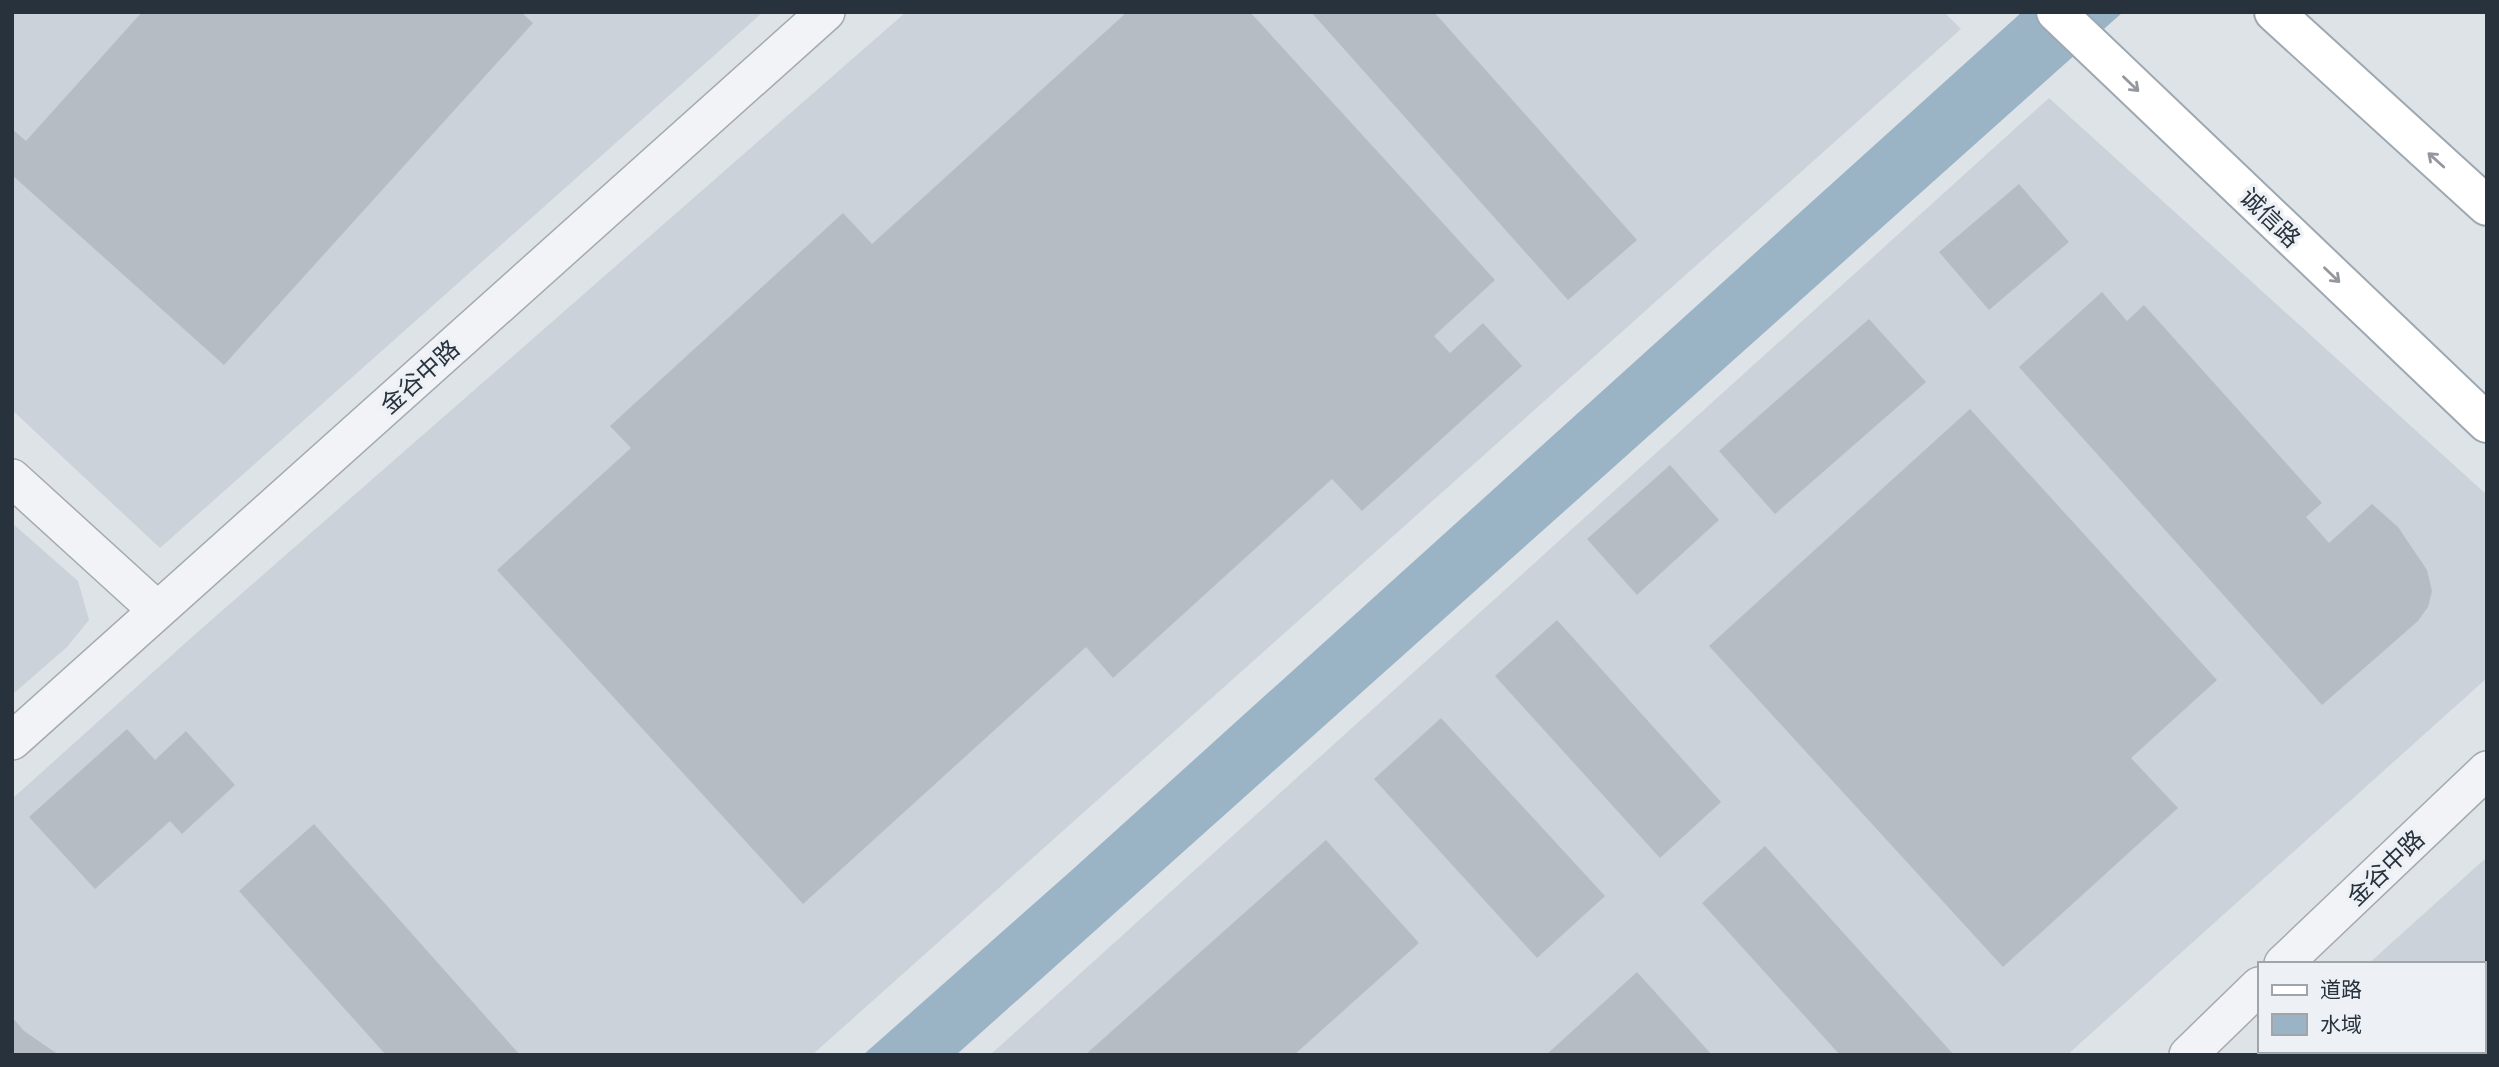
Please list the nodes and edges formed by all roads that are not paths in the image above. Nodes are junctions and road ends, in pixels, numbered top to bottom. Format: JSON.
{"nodes":[{"id":1,"x":826,"y":12,"type":"edge"},
{"id":2,"x":2274,"y":12,"type":"edge"},
{"id":3,"x":2069,"y":25,"type":"edge"},
{"id":4,"x":2487,"y":206,"type":"edge"},
{"id":5,"x":2487,"y":422,"type":"edge"},
{"id":6,"x":12,"y":478,"type":"edge"},
{"id":7,"x":157,"y":610,"type":"junction"},
{"id":8,"x":12,"y":741,"type":"edge"},
{"id":9,"x":2487,"y":770,"type":"edge"},
{"id":10,"x":2285,"y":962,"type":"edge"},
{"id":11,"x":2258,"y":987,"type":"edge"},
{"id":12,"x":2188,"y":1055,"type":"edge"}],
"edges":[{"from":1,"to":7,"type":"street","name":"金谷中路"},
{"from":4,"to":2,"type":"main road","one_way":true},
{"from":3,"to":5,"type":"main road","name":"诚信路","one_way":true},
{"from":6,"to":7,"type":"street"},
{"from":7,"to":8,"type":"street","name":"金谷中路"},
{"from":9,"to":10,"type":"street","name":"金谷中路"},
{"from":11,"to":12,"type":"street"}]}
